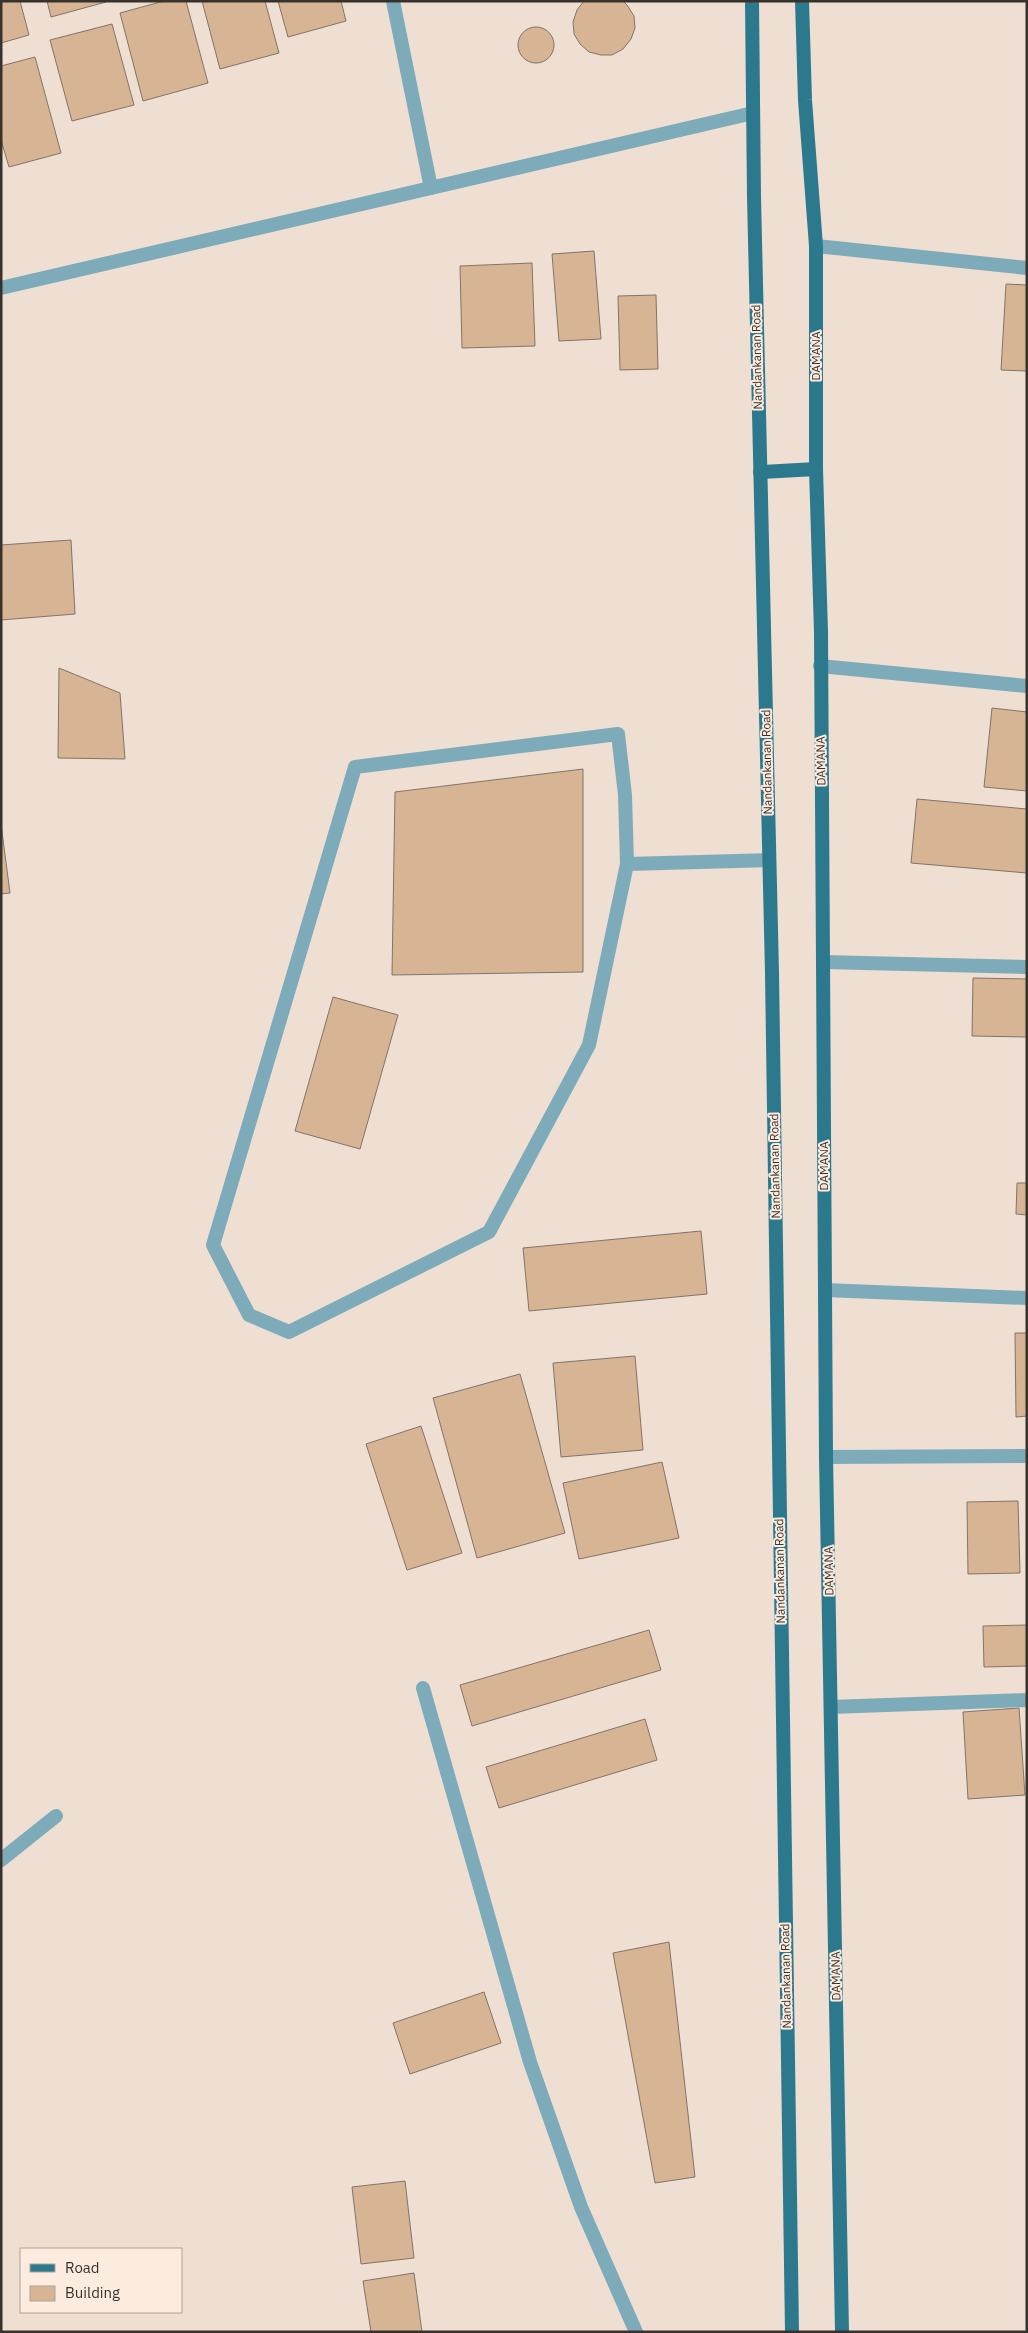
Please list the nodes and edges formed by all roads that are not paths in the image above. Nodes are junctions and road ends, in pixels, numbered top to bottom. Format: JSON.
{"nodes":[{"id":1,"x":393,"y":1,"type":"edge"},
{"id":2,"x":752,"y":1,"type":"edge"},
{"id":3,"x":802,"y":1,"type":"edge"},
{"id":4,"x":753,"y":113,"type":"junction"},
{"id":5,"x":431,"y":188,"type":"junction"},
{"id":6,"x":816,"y":246,"type":"junction"},
{"id":7,"x":1027,"y":268,"type":"edge"},
{"id":8,"x":1,"y":288,"type":"edge"},
{"id":9,"x":816,"y":469,"type":"junction"},
{"id":10,"x":760,"y":472,"type":"junction"},
{"id":11,"x":820,"y":666,"type":"junction"},
{"id":12,"x":1027,"y":686,"type":"edge"},
{"id":13,"x":769,"y":860,"type":"junction"},
{"id":14,"x":627,"y":864,"type":"junction"},
{"id":15,"x":823,"y":962,"type":"junction"},
{"id":16,"x":1027,"y":967,"type":"edge"},
{"id":17,"x":825,"y":1290,"type":"junction"},
{"id":18,"x":1027,"y":1298,"type":"edge"},
{"id":19,"x":1027,"y":1456,"type":"edge"},
{"id":20,"x":826,"y":1457,"type":"junction"},
{"id":21,"x":423,"y":1688,"type":"dead end"},
{"id":22,"x":1027,"y":1700,"type":"edge"},
{"id":23,"x":832,"y":1707,"type":"junction"},
{"id":24,"x":56,"y":1816,"type":"dead end"},
{"id":25,"x":1,"y":1860,"type":"edge"},
{"id":26,"x":636,"y":2332,"type":"edge"},
{"id":27,"x":792,"y":2332,"type":"edge"},
{"id":28,"x":842,"y":2332,"type":"edge"}],
"edges":[{"from":1,"to":5,"type":"street"},
{"from":2,"to":4,"type":"main road","name":"Nandankanan Road"},
{"from":3,"to":6,"type":"main road","name":"DAMANA"},
{"from":4,"to":5,"type":"street"},
{"from":4,"to":10,"type":"main road","name":"Nandankanan Road"},
{"from":5,"to":8,"type":"street"},
{"from":6,"to":7,"type":"street"},
{"from":6,"to":9,"type":"main road","name":"DAMANA"},
{"from":9,"to":10,"type":"main road"},
{"from":9,"to":11,"type":"main road","name":"DAMANA"},
{"from":10,"to":13,"type":"main road","name":"Nandankanan Road"},
{"from":11,"to":12,"type":"street"},
{"from":11,"to":15,"type":"main road","name":"DAMANA"},
{"from":13,"to":14,"type":"street"},
{"from":13,"to":27,"type":"main road","name":"Nandankanan Road"},
{"from":14,"to":14,"type":"street"},
{"from":15,"to":16,"type":"street"},
{"from":15,"to":17,"type":"main road","name":"DAMANA"},
{"from":17,"to":18,"type":"street"},
{"from":17,"to":20,"type":"main road","name":"DAMANA"},
{"from":19,"to":20,"type":"street"},
{"from":20,"to":23,"type":"main road","name":"DAMANA"},
{"from":21,"to":26,"type":"street"},
{"from":22,"to":23,"type":"street"},
{"from":23,"to":28,"type":"main road","name":"DAMANA"},
{"from":24,"to":25,"type":"street"}]}
